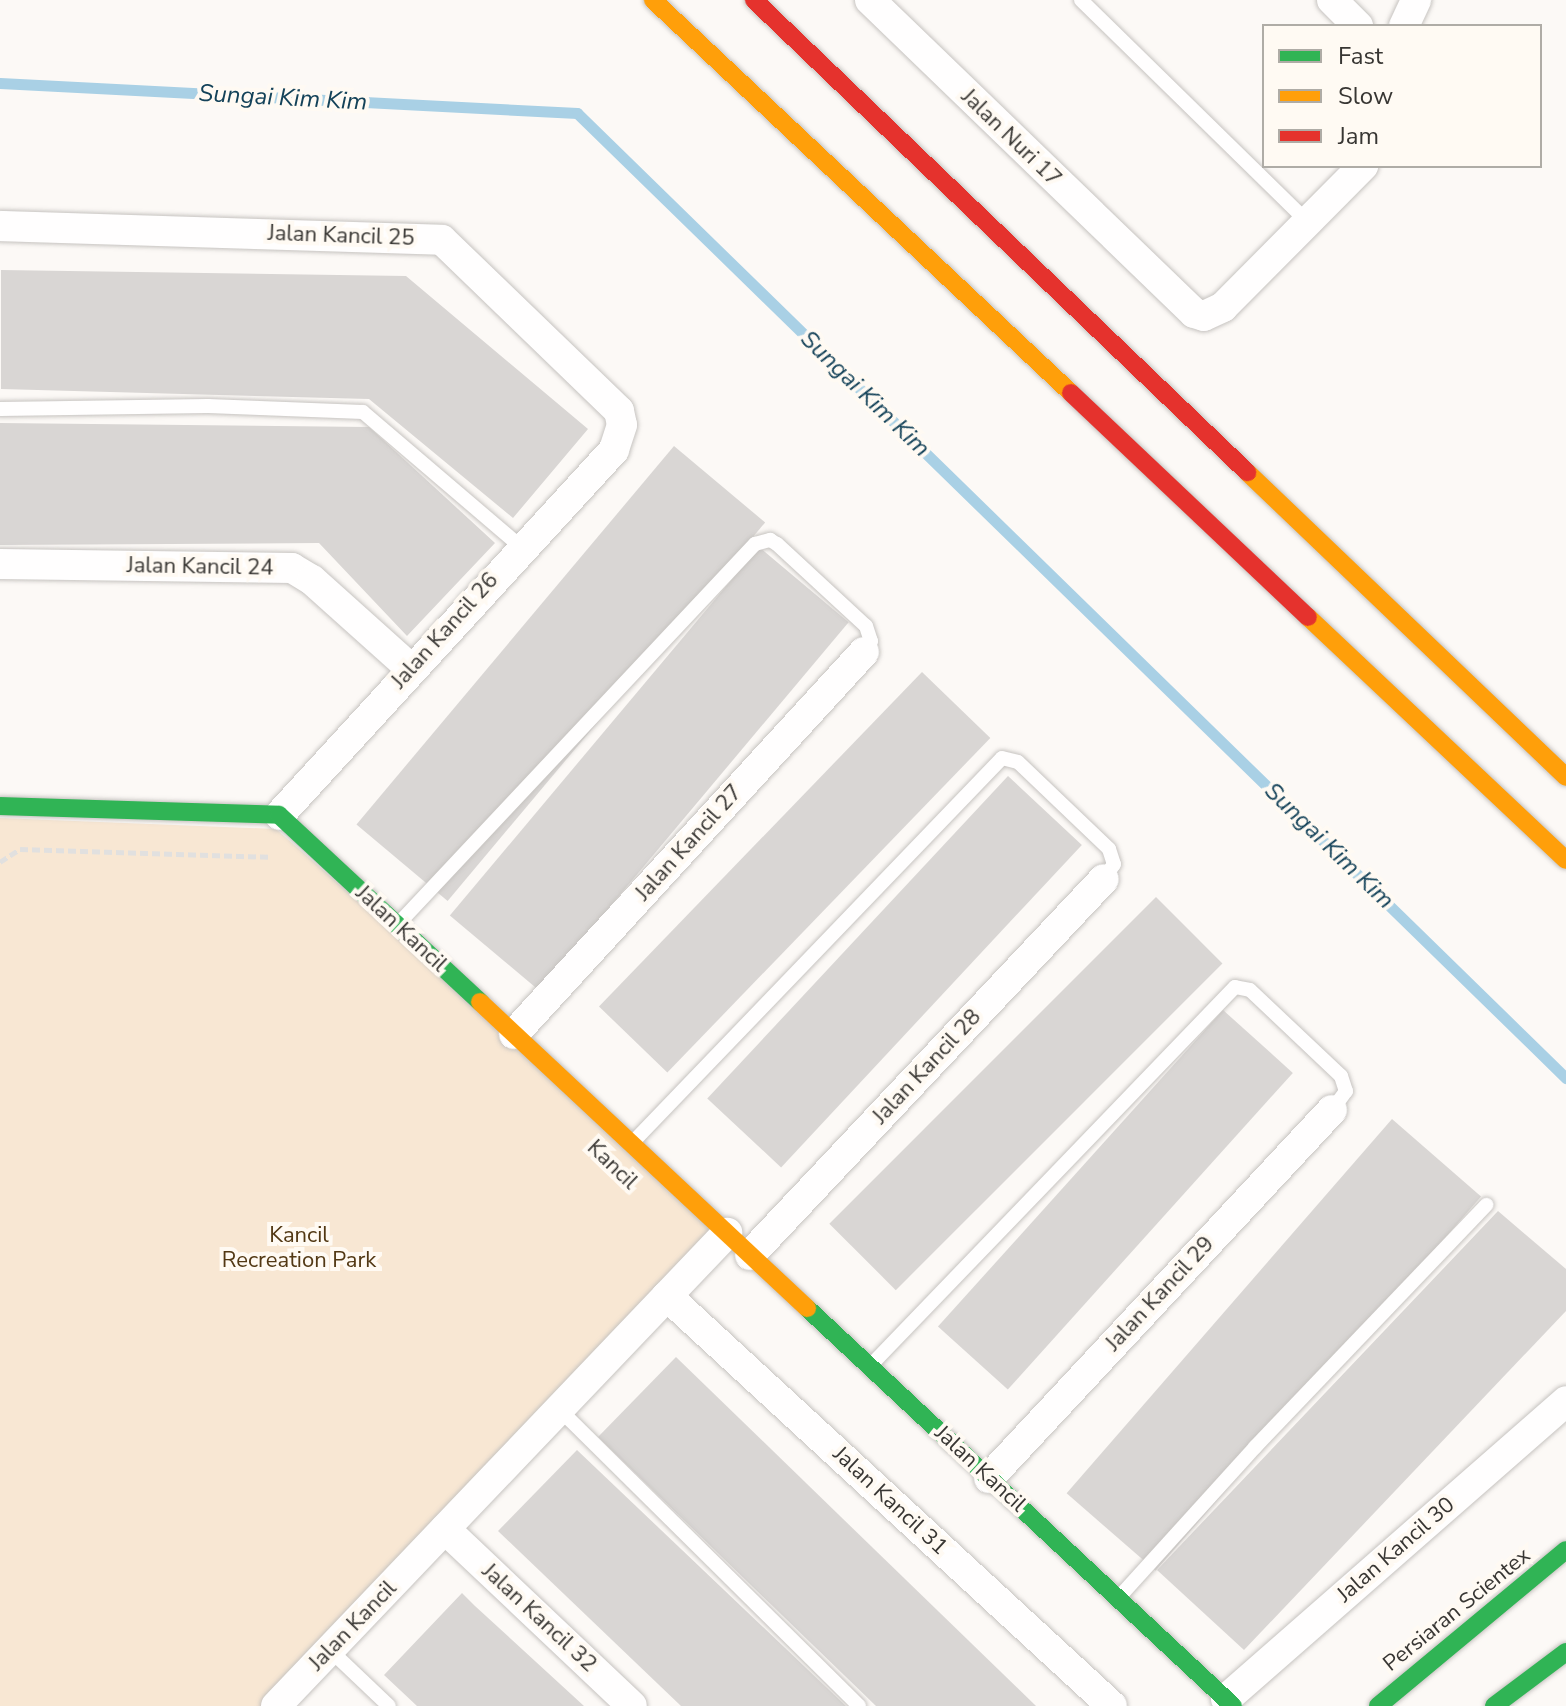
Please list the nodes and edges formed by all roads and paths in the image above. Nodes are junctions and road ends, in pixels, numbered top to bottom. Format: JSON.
{"nodes":[{"id":1,"x":653,"y":0,"type":"edge"},
{"id":2,"x":754,"y":0,"type":"edge"},
{"id":3,"x":1081,"y":0,"type":"edge"},
{"id":4,"x":1332,"y":0,"type":"edge"},
{"id":5,"x":1416,"y":0,"type":"edge"},
{"id":6,"x":873,"y":1,"type":"edge"},
{"id":7,"x":1356,"y":24,"type":"edge"},
{"id":8,"x":1405,"y":24,"type":"edge"},
{"id":9,"x":1361,"y":168,"type":"edge"},
{"id":10,"x":1308,"y":222,"type":"junction"},
{"id":11,"x":0,"y":226,"type":"edge"},
{"id":12,"x":0,"y":409,"type":"edge"},
{"id":13,"x":614,"y":450,"type":"joint"},
{"id":14,"x":521,"y":547,"type":"junction"},
{"id":15,"x":0,"y":564,"type":"edge"},
{"id":16,"x":864,"y":652,"type":"joint"},
{"id":17,"x":410,"y":668,"type":"junction"},
{"id":18,"x":1566,"y":777,"type":"edge"},
{"id":19,"x":0,"y":806,"type":"edge"},
{"id":20,"x":279,"y":815,"type":"junction"},
{"id":21,"x":275,"y":858,"type":"dead end"},
{"id":22,"x":1566,"y":860,"type":"edge"},
{"id":23,"x":0,"y":862,"type":"edge"},
{"id":24,"x":1104,"y":879,"type":"joint"},
{"id":25,"x":397,"y":926,"type":"junction"},
{"id":26,"x":514,"y":1034,"type":"junction"},
{"id":27,"x":1332,"y":1110,"type":"joint"},
{"id":28,"x":631,"y":1144,"type":"junction"},
{"id":29,"x":1486,"y":1205,"type":"dead end"},
{"id":30,"x":727,"y":1233,"type":"junction"},
{"id":31,"x":750,"y":1255,"type":"junction"},
{"id":32,"x":667,"y":1296,"type":"junction"},
{"id":33,"x":870,"y":1366,"type":"junction"},
{"id":34,"x":1566,"y":1401,"type":"edge"},
{"id":35,"x":559,"y":1409,"type":"junction"},
{"id":36,"x":989,"y":1478,"type":"junction"},
{"id":37,"x":445,"y":1529,"type":"junction"},
{"id":38,"x":1566,"y":1550,"type":"edge"},
{"id":39,"x":1118,"y":1598,"type":"junction"},
{"id":40,"x":330,"y":1650,"type":"junction"},
{"id":41,"x":1566,"y":1652,"type":"edge"},
{"id":42,"x":1230,"y":1703,"type":"edge"},
{"id":43,"x":276,"y":1706,"type":"edge"},
{"id":44,"x":389,"y":1706,"type":"edge"},
{"id":45,"x":632,"y":1706,"type":"edge"},
{"id":46,"x":859,"y":1706,"type":"edge"},
{"id":47,"x":1112,"y":1706,"type":"edge"},
{"id":48,"x":1378,"y":1706,"type":"edge"},
{"id":49,"x":1494,"y":1706,"type":"edge"}],
"edges":[{"from":1,"to":22,"type":"main road"},
{"from":2,"to":18,"type":"main road"},
{"from":3,"to":10,"type":"lane"},
{"from":4,"to":7,"type":"street"},
{"from":5,"to":8,"type":"street"},
{"from":6,"to":10,"type":"street","name":"Jalan Nuri 17"},
{"from":9,"to":10,"type":"street","name":"Jalan Nuri 17"},
{"from":11,"to":13,"type":"street","name":"Jalan Kancil 25"},
{"from":12,"to":14,"type":"lane"},
{"from":13,"to":14,"type":"street","name":"Jalan Kancil 26"},
{"from":14,"to":17,"type":"street","name":"Jalan Kancil 26"},
{"from":15,"to":17,"type":"street","name":"Jalan Kancil 24"},
{"from":16,"to":25,"type":"lane"},
{"from":16,"to":26,"type":"street","name":"Jalan Kancil 27"},
{"from":17,"to":20,"type":"street","name":"Jalan Kancil 26"},
{"from":19,"to":20,"type":"main road"},
{"from":20,"to":25,"type":"main road","name":"Jalan Kancil"},
{"from":21,"to":23,"type":"path"},
{"from":24,"to":28,"type":"lane"},
{"from":24,"to":31,"type":"street","name":"Jalan Kancil 28"},
{"from":25,"to":26,"type":"main road","name":"Jalan Kancil"},
{"from":26,"to":28,"type":"main road","name":"Jalan Kancil"},
{"from":27,"to":33,"type":"lane"},
{"from":27,"to":36,"type":"street","name":"Jalan Kancil 29"},
{"from":28,"to":30,"type":"main road","name":"Jalan Kancil"},
{"from":29,"to":39,"type":"lane"},
{"from":30,"to":31,"type":"main road","name":"Jalan Kancil"},
{"from":30,"to":32,"type":"street","name":"Jalan Kancil"},
{"from":31,"to":33,"type":"main road","name":"Jalan Kancil"},
{"from":32,"to":35,"type":"street","name":"Jalan Kancil"},
{"from":32,"to":47,"type":"street","name":"Jalan Kancil 31"},
{"from":33,"to":36,"type":"main road","name":"Jalan Kancil"},
{"from":34,"to":42,"type":"street","name":"Jalan Kancil 30"},
{"from":35,"to":37,"type":"street","name":"Jalan Kancil"},
{"from":35,"to":46,"type":"lane"},
{"from":36,"to":39,"type":"main road","name":"Jalan Kancil"},
{"from":37,"to":40,"type":"street","name":"Jalan Kancil"},
{"from":37,"to":45,"type":"street","name":"Jalan Kancil 32"},
{"from":38,"to":48,"type":"main road","name":"Persiaran Scientex"},
{"from":39,"to":42,"type":"main road","name":"Jalan Kancil"},
{"from":40,"to":43,"type":"street","name":"Jalan Kancil"},
{"from":40,"to":44,"type":"lane"},
{"from":41,"to":49,"type":"main road"}]}
